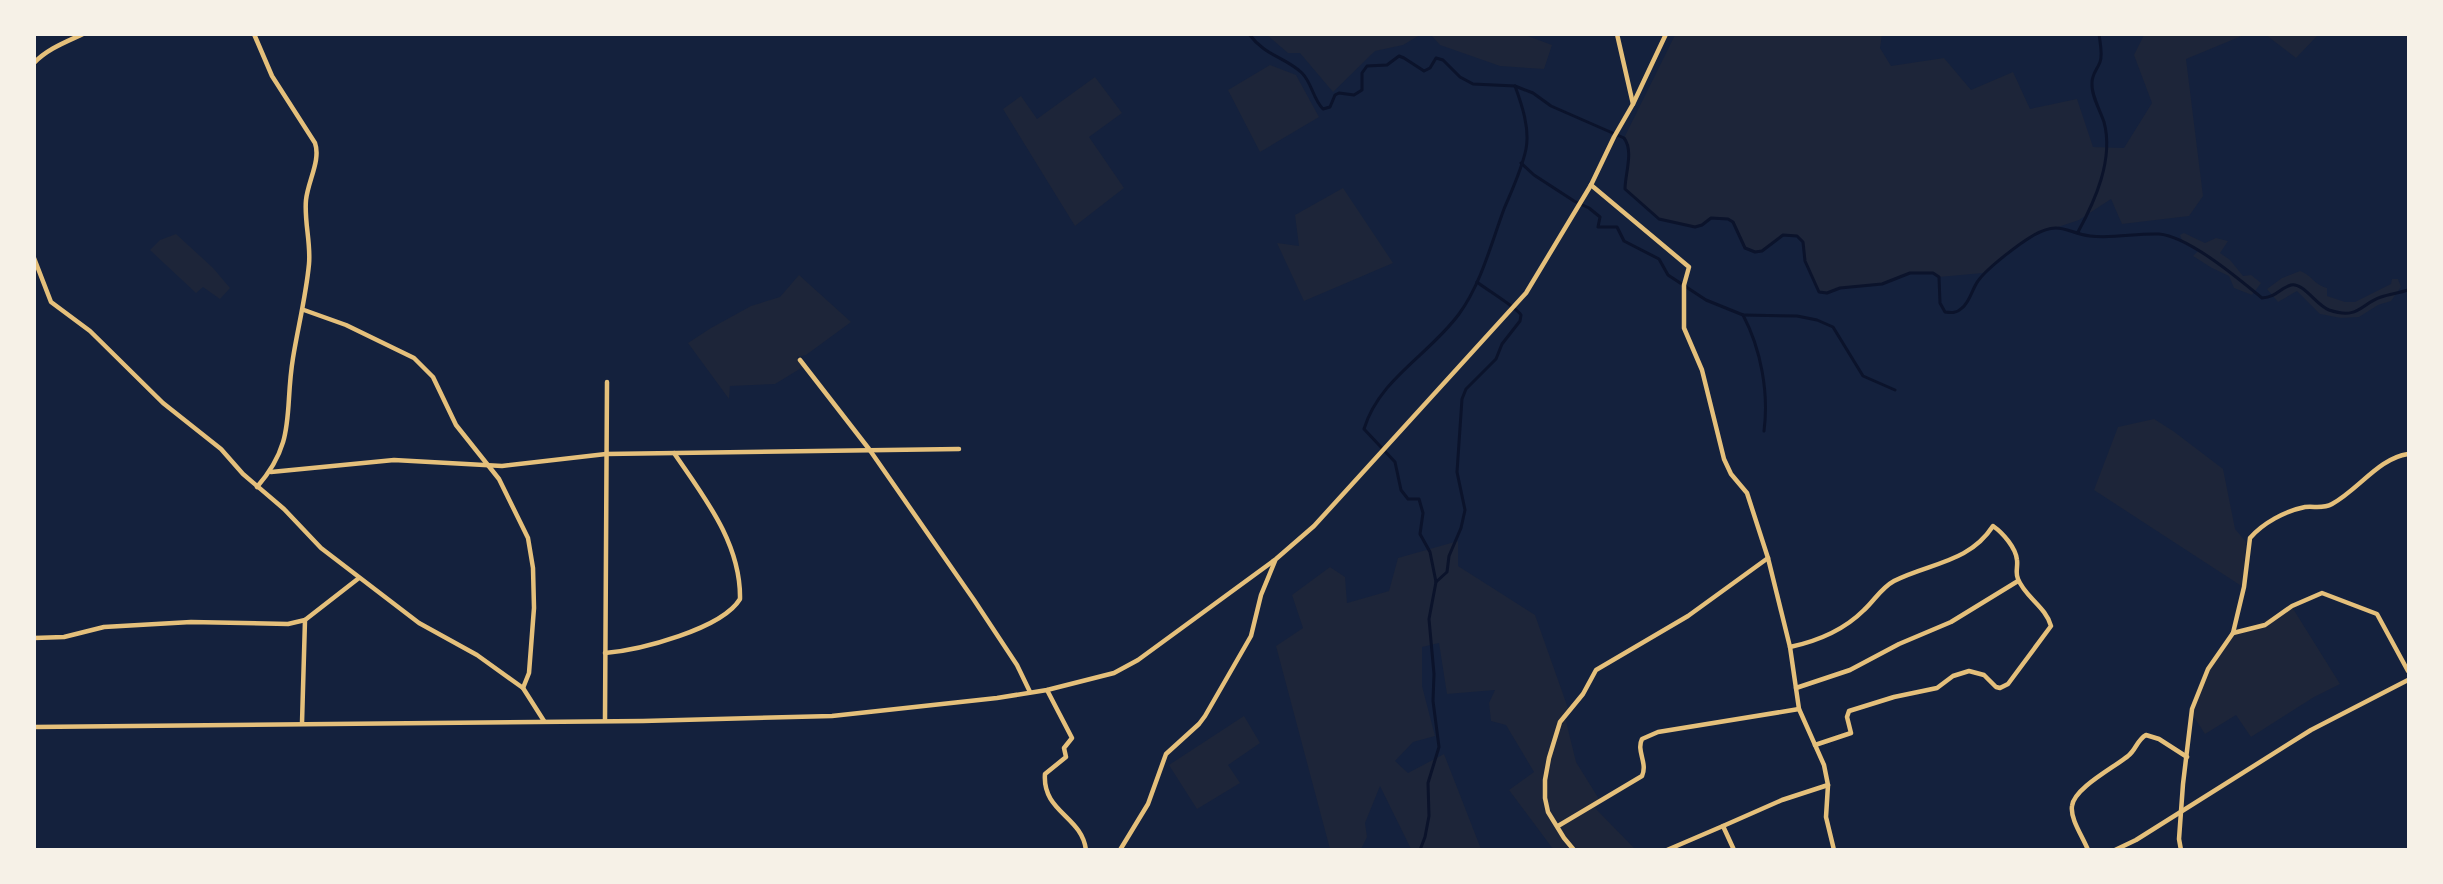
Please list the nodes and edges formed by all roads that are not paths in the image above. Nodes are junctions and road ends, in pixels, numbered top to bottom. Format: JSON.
{"nodes":[{"id":1,"x":83,"y":34,"type":"edge"},
{"id":2,"x":254,"y":34,"type":"edge"},
{"id":3,"x":1617,"y":34,"type":"edge"},
{"id":4,"x":1666,"y":34,"type":"edge"},
{"id":5,"x":34,"y":63,"type":"edge"},
{"id":6,"x":1633,"y":104,"type":"junction"},
{"id":7,"x":1591,"y":185,"type":"junction"},
{"id":8,"x":34,"y":258,"type":"edge"},
{"id":9,"x":304,"y":310,"type":"junction"},
{"id":10,"x":800,"y":360,"type":"dead end"},
{"id":11,"x":607,"y":382,"type":"dead end"},
{"id":12,"x":959,"y":448,"type":"dead end"},
{"id":13,"x":869,"y":449,"type":"junction"},
{"id":14,"x":674,"y":453,"type":"junction"},
{"id":15,"x":606,"y":454,"type":"junction"},
{"id":16,"x":2409,"y":454,"type":"edge"},
{"id":17,"x":490,"y":466,"type":"junction"},
{"id":18,"x":271,"y":472,"type":"junction"},
{"id":19,"x":257,"y":487,"type":"junction"},
{"id":20,"x":1768,"y":558,"type":"junction"},
{"id":21,"x":1276,"y":559,"type":"junction"},
{"id":22,"x":359,"y":578,"type":"junction"},
{"id":23,"x":2018,"y":581,"type":"junction"},
{"id":24,"x":305,"y":620,"type":"junction"},
{"id":25,"x":2233,"y":633,"type":"junction"},
{"id":26,"x":34,"y":638,"type":"edge"},
{"id":27,"x":1790,"y":646,"type":"junction"},
{"id":28,"x":605,"y":653,"type":"junction"},
{"id":29,"x":2409,"y":671,"type":"edge"},
{"id":30,"x":2409,"y":680,"type":"edge"},
{"id":31,"x":523,"y":688,"type":"junction"},
{"id":32,"x":1796,"y":688,"type":"junction"},
{"id":33,"x":1047,"y":690,"type":"junction"},
{"id":34,"x":1030,"y":692,"type":"junction"},
{"id":35,"x":1799,"y":709,"type":"junction"},
{"id":36,"x":605,"y":720,"type":"junction"},
{"id":37,"x":544,"y":721,"type":"junction"},
{"id":38,"x":302,"y":723,"type":"junction"},
{"id":39,"x":34,"y":728,"type":"edge"},
{"id":40,"x":1815,"y":745,"type":"junction"},
{"id":41,"x":2187,"y":757,"type":"junction"},
{"id":42,"x":1828,"y":785,"type":"junction"},
{"id":43,"x":2182,"y":812,"type":"junction"},
{"id":44,"x":1558,"y":826,"type":"junction"},
{"id":45,"x":1723,"y":826,"type":"junction"},
{"id":46,"x":1086,"y":849,"type":"edge"},
{"id":47,"x":1120,"y":849,"type":"edge"},
{"id":48,"x":1574,"y":849,"type":"edge"},
{"id":49,"x":1667,"y":849,"type":"edge"},
{"id":50,"x":1734,"y":849,"type":"edge"},
{"id":51,"x":1832,"y":849,"type":"edge"},
{"id":52,"x":2088,"y":849,"type":"edge"},
{"id":53,"x":2115,"y":849,"type":"edge"},
{"id":54,"x":2181,"y":849,"type":"edge"}],
"edges":[{"from":1,"to":5,"type":"street"},
{"from":2,"to":9,"type":"street"},
{"from":3,"to":6,"type":"street"},
{"from":4,"to":6,"type":"street"},
{"from":6,"to":7,"type":"street"},
{"from":7,"to":20,"type":"street"},
{"from":7,"to":21,"type":"street"},
{"from":8,"to":19,"type":"street"},
{"from":9,"to":17,"type":"street"},
{"from":9,"to":18,"type":"street"},
{"from":10,"to":13,"type":"street"},
{"from":11,"to":15,"type":"street"},
{"from":12,"to":13,"type":"street"},
{"from":13,"to":14,"type":"street"},
{"from":13,"to":34,"type":"street"},
{"from":14,"to":15,"type":"street"},
{"from":14,"to":28,"type":"street"},
{"from":15,"to":17,"type":"street"},
{"from":15,"to":28,"type":"street"},
{"from":16,"to":25,"type":"street"},
{"from":17,"to":18,"type":"street"},
{"from":17,"to":31,"type":"street"},
{"from":18,"to":19,"type":"street"},
{"from":19,"to":22,"type":"street"},
{"from":20,"to":27,"type":"street"},
{"from":20,"to":44,"type":"street"},
{"from":21,"to":33,"type":"street"},
{"from":21,"to":47,"type":"street"},
{"from":22,"to":24,"type":"street"},
{"from":22,"to":31,"type":"street"},
{"from":23,"to":27,"type":"street"},
{"from":23,"to":32,"type":"street"},
{"from":23,"to":40,"type":"street"},
{"from":24,"to":26,"type":"street"},
{"from":24,"to":38,"type":"street"},
{"from":25,"to":29,"type":"street"},
{"from":25,"to":41,"type":"street"},
{"from":27,"to":32,"type":"street"},
{"from":28,"to":36,"type":"street"},
{"from":30,"to":43,"type":"street"},
{"from":31,"to":37,"type":"street"},
{"from":32,"to":35,"type":"street"},
{"from":33,"to":34,"type":"street"},
{"from":33,"to":46,"type":"street"},
{"from":34,"to":36,"type":"street"},
{"from":35,"to":40,"type":"street"},
{"from":35,"to":44,"type":"street"},
{"from":36,"to":37,"type":"street"},
{"from":37,"to":38,"type":"street"},
{"from":38,"to":39,"type":"street"},
{"from":40,"to":42,"type":"street"},
{"from":41,"to":43,"type":"street"},
{"from":41,"to":52,"type":"street"},
{"from":42,"to":45,"type":"street"},
{"from":42,"to":51,"type":"street"},
{"from":43,"to":53,"type":"street"},
{"from":43,"to":54,"type":"street"},
{"from":44,"to":48,"type":"street"},
{"from":45,"to":49,"type":"street"},
{"from":45,"to":50,"type":"street"}]}
